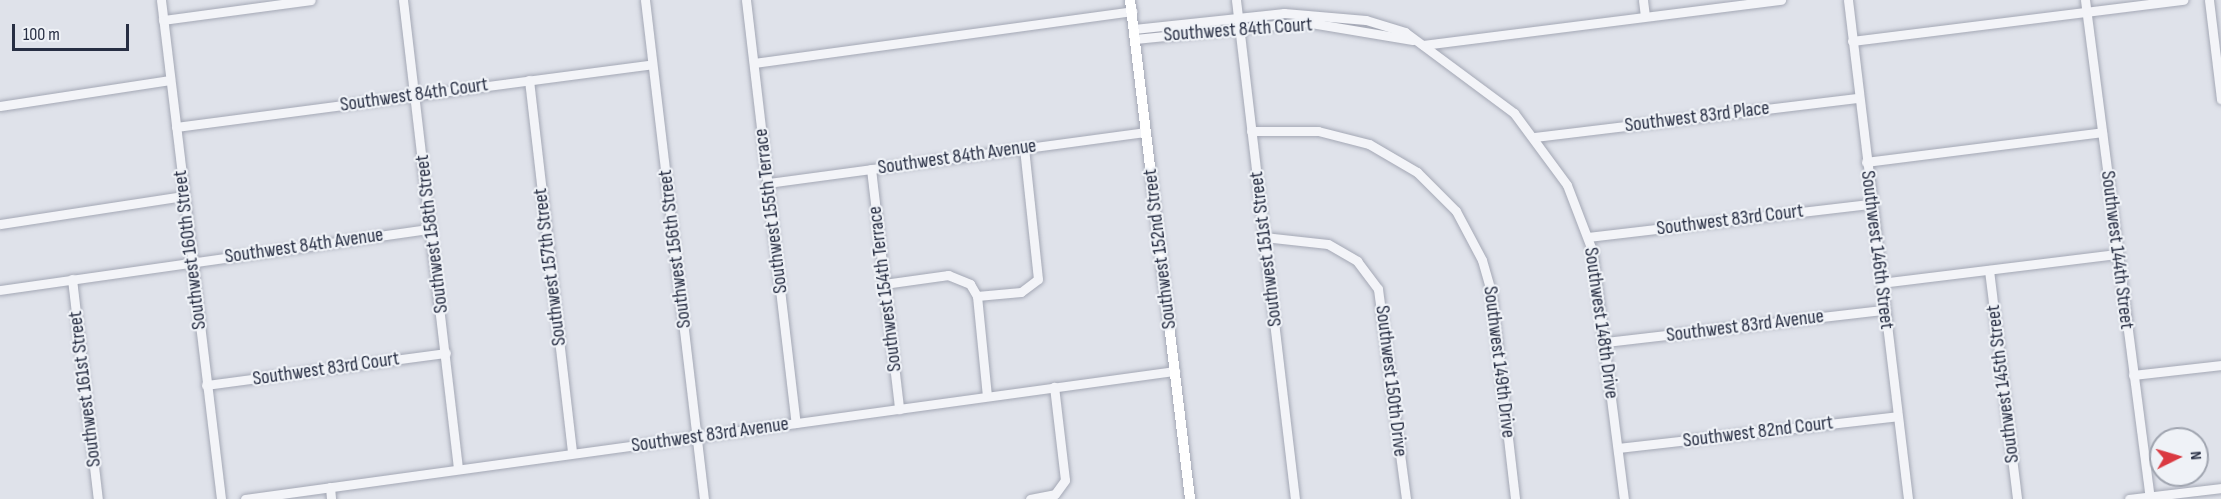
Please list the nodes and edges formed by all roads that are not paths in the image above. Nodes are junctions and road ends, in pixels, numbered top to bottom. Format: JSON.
{"nodes":[{"id":1,"x":160,"y":0,"type":"edge"},
{"id":2,"x":310,"y":0,"type":"edge"},
{"id":3,"x":403,"y":0,"type":"edge"},
{"id":4,"x":645,"y":0,"type":"edge"},
{"id":5,"x":746,"y":0,"type":"edge"},
{"id":6,"x":1236,"y":0,"type":"edge"},
{"id":7,"x":1643,"y":0,"type":"edge"},
{"id":8,"x":1781,"y":0,"type":"edge"},
{"id":9,"x":1848,"y":0,"type":"edge"},
{"id":10,"x":2085,"y":0,"type":"edge"},
{"id":11,"x":2183,"y":0,"type":"edge"},
{"id":12,"x":2209,"y":0,"type":"edge"},
{"id":13,"x":1746,"y":2,"type":"edge"},
{"id":14,"x":1131,"y":6,"type":"edge"},
{"id":15,"x":2086,"y":11,"type":"junction"},
{"id":16,"x":1238,"y":16,"type":"junction"},
{"id":17,"x":1645,"y":16,"type":"junction"},
{"id":18,"x":163,"y":20,"type":"junction"},
{"id":19,"x":1239,"y":27,"type":"junction"},
{"id":20,"x":1135,"y":34,"type":"junction"},
{"id":21,"x":1413,"y":40,"type":"junction"},
{"id":22,"x":1852,"y":41,"type":"junction"},
{"id":23,"x":1423,"y":45,"type":"junction"},
{"id":24,"x":754,"y":63,"type":"junction"},
{"id":25,"x":652,"y":64,"type":"junction"},
{"id":26,"x":170,"y":80,"type":"junction"},
{"id":27,"x":529,"y":80,"type":"junction"},
{"id":28,"x":415,"y":95,"type":"junction"},
{"id":29,"x":1859,"y":98,"type":"junction"},
{"id":30,"x":2221,"y":99,"type":"edge"},
{"id":31,"x":0,"y":106,"type":"edge"},
{"id":32,"x":176,"y":127,"type":"junction"},
{"id":33,"x":1251,"y":131,"type":"junction"},
{"id":34,"x":1146,"y":132,"type":"junction"},
{"id":35,"x":2103,"y":132,"type":"junction"},
{"id":36,"x":1535,"y":137,"type":"junction"},
{"id":37,"x":1024,"y":148,"type":"junction"},
{"id":38,"x":1866,"y":162,"type":"junction"},
{"id":39,"x":871,"y":169,"type":"junction"},
{"id":40,"x":768,"y":183,"type":"junction"},
{"id":41,"x":184,"y":196,"type":"junction"},
{"id":42,"x":1871,"y":204,"type":"junction"},
{"id":43,"x":0,"y":224,"type":"edge"},
{"id":44,"x":431,"y":229,"type":"junction"},
{"id":45,"x":1264,"y":237,"type":"junction"},
{"id":46,"x":1588,"y":237,"type":"junction"},
{"id":47,"x":2118,"y":254,"type":"junction"},
{"id":48,"x":192,"y":261,"type":"junction"},
{"id":49,"x":1989,"y":270,"type":"junction"},
{"id":50,"x":72,"y":279,"type":"junction"},
{"id":51,"x":884,"y":284,"type":"junction"},
{"id":52,"x":1881,"y":284,"type":"junction"},
{"id":53,"x":0,"y":290,"type":"edge"},
{"id":54,"x":977,"y":296,"type":"junction"},
{"id":55,"x":1884,"y":310,"type":"junction"},
{"id":56,"x":1606,"y":342,"type":"junction"},
{"id":57,"x":446,"y":353,"type":"junction"},
{"id":58,"x":2221,"y":365,"type":"edge"},
{"id":59,"x":1175,"y":371,"type":"junction"},
{"id":60,"x":2133,"y":375,"type":"junction"},
{"id":61,"x":206,"y":385,"type":"junction"},
{"id":62,"x":1054,"y":387,"type":"junction"},
{"id":63,"x":987,"y":396,"type":"junction"},
{"id":64,"x":899,"y":409,"type":"junction"},
{"id":65,"x":1897,"y":416,"type":"junction"},
{"id":66,"x":796,"y":423,"type":"junction"},
{"id":67,"x":697,"y":437,"type":"junction"},
{"id":68,"x":1618,"y":448,"type":"junction"},
{"id":69,"x":572,"y":453,"type":"junction"},
{"id":70,"x":458,"y":469,"type":"junction"},
{"id":71,"x":330,"y":487,"type":"junction"},
{"id":72,"x":2221,"y":488,"type":"edge"},
{"id":73,"x":2150,"y":498,"type":"edge"},
{"id":74,"x":98,"y":499,"type":"edge"},
{"id":75,"x":220,"y":499,"type":"edge"},
{"id":76,"x":245,"y":499,"type":"edge"},
{"id":77,"x":331,"y":499,"type":"edge"},
{"id":78,"x":704,"y":499,"type":"edge"},
{"id":79,"x":1030,"y":499,"type":"edge"},
{"id":80,"x":1190,"y":499,"type":"edge"},
{"id":81,"x":1295,"y":499,"type":"edge"},
{"id":82,"x":1406,"y":499,"type":"edge"},
{"id":83,"x":1515,"y":499,"type":"edge"},
{"id":84,"x":1624,"y":499,"type":"edge"},
{"id":85,"x":1908,"y":499,"type":"edge"},
{"id":86,"x":2017,"y":499,"type":"edge"},
{"id":87,"x":2129,"y":499,"type":"edge"}],
"edges":[{"from":1,"to":18,"type":"street","name":"Southwest 160th Street"},
{"from":2,"to":18,"type":"street"},
{"from":3,"to":28,"type":"street","name":"Southwest 158th Street"},
{"from":4,"to":25,"type":"street","name":"Southwest 156th Street"},
{"from":5,"to":24,"type":"street","name":"Southwest 155th Terrace"},
{"from":6,"to":16,"type":"street","name":"Southwest 151st Street"},
{"from":7,"to":17,"type":"street"},
{"from":8,"to":13,"type":"street"},
{"from":9,"to":22,"type":"street","name":"Southwest 146th Street"},
{"from":10,"to":15,"type":"street","name":"Southwest 144th Street"},
{"from":11,"to":15,"type":"street"},
{"from":12,"to":30,"type":"street"},
{"from":13,"to":17,"type":"street"},
{"from":14,"to":20,"type":"main road","name":"Southwest 152nd Street"},
{"from":14,"to":24,"type":"street"},
{"from":15,"to":22,"type":"street"},
{"from":15,"to":35,"type":"street","name":"Southwest 144th Street"},
{"from":16,"to":19,"type":"street","name":"Southwest 151st Street"},
{"from":16,"to":20,"type":"street","name":"Southwest 84th Court"},
{"from":16,"to":21,"type":"street","name":"Southwest 84th Court"},
{"from":17,"to":23,"type":"street"},
{"from":18,"to":26,"type":"street","name":"Southwest 160th Street"},
{"from":19,"to":20,"type":"street","name":"Southwest 84th Court"},
{"from":19,"to":21,"type":"street","name":"Southwest 84th Court"},
{"from":19,"to":33,"type":"street","name":"Southwest 151st Street"},
{"from":20,"to":34,"type":"main road","name":"Southwest 152nd Street"},
{"from":21,"to":23,"type":"street","name":"Southwest 148th Drive"},
{"from":22,"to":29,"type":"street","name":"Southwest 146th Street"},
{"from":23,"to":36,"type":"street","name":"Southwest 148th Drive"},
{"from":24,"to":40,"type":"street","name":"Southwest 155th Terrace"},
{"from":25,"to":27,"type":"street","name":"Southwest 84th Court"},
{"from":25,"to":67,"type":"street","name":"Southwest 156th Street"},
{"from":26,"to":31,"type":"street"},
{"from":26,"to":32,"type":"street","name":"Southwest 160th Street"},
{"from":27,"to":28,"type":"street","name":"Southwest 84th Court"},
{"from":27,"to":69,"type":"street","name":"Southwest 157th Street"},
{"from":28,"to":32,"type":"street","name":"Southwest 84th Court"},
{"from":28,"to":44,"type":"street","name":"Southwest 158th Street"},
{"from":29,"to":36,"type":"street","name":"Southwest 83rd Place"},
{"from":29,"to":38,"type":"street","name":"Southwest 146th Street"},
{"from":32,"to":41,"type":"street","name":"Southwest 160th Street"},
{"from":33,"to":45,"type":"street","name":"Southwest 151st Street"},
{"from":33,"to":83,"type":"street","name":"Southwest 149th Drive"},
{"from":34,"to":37,"type":"street","name":"Southwest 84th Avenue"},
{"from":34,"to":59,"type":"main road","name":"Southwest 152nd Street"},
{"from":35,"to":38,"type":"street"},
{"from":35,"to":47,"type":"street","name":"Southwest 144th Street"},
{"from":36,"to":46,"type":"street","name":"Southwest 148th Drive"},
{"from":37,"to":39,"type":"street","name":"Southwest 84th Avenue"},
{"from":37,"to":54,"type":"street"},
{"from":38,"to":42,"type":"street","name":"Southwest 146th Street"},
{"from":39,"to":40,"type":"street","name":"Southwest 84th Avenue"},
{"from":39,"to":51,"type":"street","name":"Southwest 154th Terrace"},
{"from":40,"to":66,"type":"street","name":"Southwest 155th Terrace"},
{"from":41,"to":43,"type":"street"},
{"from":41,"to":48,"type":"street","name":"Southwest 160th Street"},
{"from":42,"to":46,"type":"street","name":"Southwest 83rd Court"},
{"from":42,"to":52,"type":"street","name":"Southwest 146th Street"},
{"from":44,"to":48,"type":"street","name":"Southwest 84th Avenue"},
{"from":44,"to":57,"type":"street","name":"Southwest 158th Street"},
{"from":45,"to":81,"type":"street","name":"Southwest 151st Street"},
{"from":45,"to":82,"type":"street","name":"Southwest 150th Drive"},
{"from":46,"to":56,"type":"street","name":"Southwest 148th Drive"},
{"from":47,"to":49,"type":"street"},
{"from":47,"to":60,"type":"street","name":"Southwest 144th Street"},
{"from":48,"to":50,"type":"street","name":"Southwest 84th Avenue"},
{"from":48,"to":61,"type":"street","name":"Southwest 160th Street"},
{"from":49,"to":52,"type":"street"},
{"from":49,"to":86,"type":"street","name":"Southwest 145th Street"},
{"from":50,"to":53,"type":"street","name":"Southwest 84th Avenue"},
{"from":50,"to":74,"type":"street","name":"Southwest 161st Street"},
{"from":51,"to":54,"type":"street"},
{"from":51,"to":64,"type":"street","name":"Southwest 154th Terrace"},
{"from":52,"to":55,"type":"street","name":"Southwest 146th Street"},
{"from":54,"to":63,"type":"street"},
{"from":55,"to":56,"type":"street","name":"Southwest 83rd Avenue"},
{"from":55,"to":65,"type":"street","name":"Southwest 146th Street"},
{"from":56,"to":68,"type":"street","name":"Southwest 148th Drive"},
{"from":57,"to":61,"type":"street","name":"Southwest 83rd Court"},
{"from":57,"to":70,"type":"street","name":"Southwest 158th Street"},
{"from":58,"to":60,"type":"street"},
{"from":59,"to":62,"type":"street","name":"Southwest 83rd Avenue"},
{"from":59,"to":80,"type":"main road","name":"Southwest 152nd Street"},
{"from":60,"to":73,"type":"street","name":"Southwest 144th Street"},
{"from":61,"to":75,"type":"street","name":"Southwest 160th Street"},
{"from":62,"to":63,"type":"street","name":"Southwest 83rd Avenue"},
{"from":62,"to":79,"type":"street"},
{"from":63,"to":64,"type":"street","name":"Southwest 83rd Avenue"},
{"from":64,"to":66,"type":"street","name":"Southwest 83rd Avenue"},
{"from":65,"to":68,"type":"street","name":"Southwest 82nd Court"},
{"from":65,"to":85,"type":"street","name":"Southwest 146th Street"},
{"from":66,"to":67,"type":"street","name":"Southwest 83rd Avenue"},
{"from":67,"to":69,"type":"street","name":"Southwest 83rd Avenue"},
{"from":67,"to":78,"type":"street","name":"Southwest 156th Street"},
{"from":68,"to":84,"type":"street","name":"Southwest 148th Drive"},
{"from":69,"to":70,"type":"street","name":"Southwest 83rd Avenue"},
{"from":70,"to":71,"type":"street","name":"Southwest 83rd Avenue"},
{"from":71,"to":76,"type":"street","name":"Southwest 83rd Avenue"},
{"from":71,"to":77,"type":"street"},
{"from":72,"to":73,"type":"street"},
{"from":73,"to":87,"type":"street"}]}
